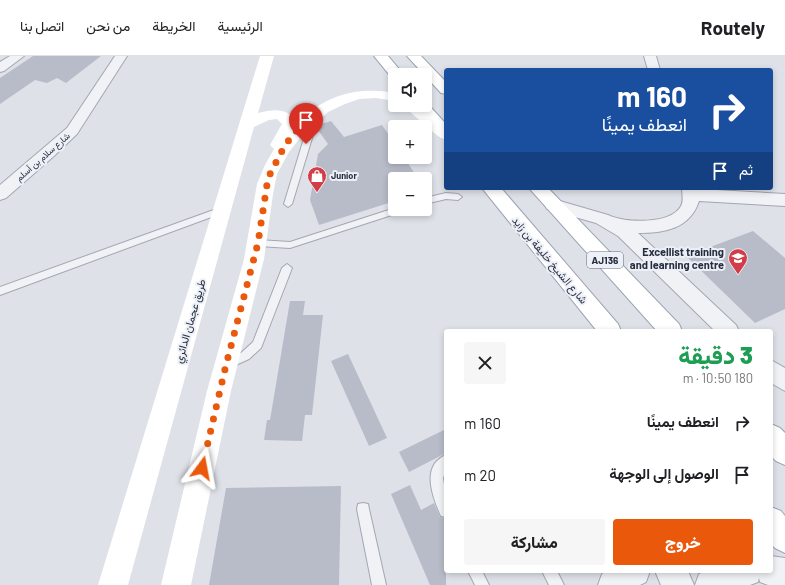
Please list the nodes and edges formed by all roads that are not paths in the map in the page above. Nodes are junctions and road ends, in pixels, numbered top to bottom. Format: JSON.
{"nodes":[{"id":1,"x":18,"y":56,"type":"edge"},
{"id":2,"x":121,"y":56,"type":"edge"},
{"id":3,"x":267,"y":56,"type":"edge"},
{"id":4,"x":404,"y":56,"type":"edge"},
{"id":5,"x":414,"y":56,"type":"edge"},
{"id":6,"x":425,"y":56,"type":"edge"},
{"id":7,"x":650,"y":56,"type":"edge"},
{"id":8,"x":382,"y":58,"type":"edge"},
{"id":9,"x":0,"y":68,"type":"edge"},
{"id":10,"x":390,"y":68,"type":"edge"},
{"id":11,"x":417,"y":68,"type":"edge"},
{"id":12,"x":653,"y":68,"type":"edge"},
{"id":13,"x":432,"y":80,"type":"edge"},
{"id":14,"x":444,"y":88,"type":"edge"},
{"id":15,"x":388,"y":96,"type":"edge"},
{"id":16,"x":419,"y":112,"type":"edge"},
{"id":17,"x":428,"y":112,"type":"edge"},
{"id":18,"x":302,"y":124,"type":"junction"},
{"id":19,"x":247,"y":125,"type":"junction"},
{"id":20,"x":444,"y":132,"type":"edge"},
{"id":21,"x":444,"y":132,"type":"edge"},
{"id":22,"x":265,"y":189,"type":"junction"},
{"id":23,"x":492,"y":190,"type":"edge"},
{"id":24,"x":540,"y":190,"type":"edge"},
{"id":25,"x":691,"y":192,"type":"edge"},
{"id":26,"x":0,"y":194,"type":"edge"},
{"id":27,"x":458,"y":197,"type":"dead end"},
{"id":28,"x":432,"y":199,"type":"edge"},
{"id":29,"x":785,"y":200,"type":"edge"},
{"id":30,"x":288,"y":204,"type":"dead end"},
{"id":31,"x":553,"y":205,"type":"junction"},
{"id":32,"x":222,"y":210,"type":"junction"},
{"id":33,"x":388,"y":214,"type":"edge"},
{"id":34,"x":615,"y":225,"type":"junction"},
{"id":35,"x":656,"y":227,"type":"junction"},
{"id":36,"x":258,"y":243,"type":"junction"},
{"id":37,"x":649,"y":255,"type":"junction"},
{"id":38,"x":287,"y":268,"type":"dead end"},
{"id":39,"x":0,"y":290,"type":"edge"},
{"id":40,"x":608,"y":329,"type":"edge"},
{"id":41,"x":669,"y":329,"type":"edge"},
{"id":42,"x":727,"y":329,"type":"edge"},
{"id":43,"x":226,"y":365,"type":"junction"},
{"id":44,"x":773,"y":372,"type":"edge"},
{"id":45,"x":785,"y":381,"type":"edge"},
{"id":46,"x":773,"y":439,"type":"edge"},
{"id":47,"x":785,"y":452,"type":"edge"},
{"id":48,"x":444,"y":464,"type":"edge"},
{"id":49,"x":444,"y":507,"type":"edge"},
{"id":50,"x":363,"y":509,"type":"dead end"},
{"id":51,"x":773,"y":523,"type":"edge"},
{"id":52,"x":785,"y":538,"type":"edge"},
{"id":53,"x":773,"y":571,"type":"edge"},
{"id":54,"x":476,"y":573,"type":"edge"},
{"id":55,"x":550,"y":573,"type":"edge"},
{"id":56,"x":632,"y":573,"type":"edge"},
{"id":57,"x":671,"y":573,"type":"edge"},
{"id":58,"x":738,"y":573,"type":"edge"},
{"id":59,"x":785,"y":573,"type":"edge"},
{"id":60,"x":113,"y":585,"type":"edge"},
{"id":61,"x":176,"y":585,"type":"edge"},
{"id":62,"x":379,"y":585,"type":"edge"},
{"id":63,"x":482,"y":585,"type":"edge"},
{"id":64,"x":557,"y":585,"type":"edge"},
{"id":65,"x":613,"y":585,"type":"edge"},
{"id":66,"x":679,"y":585,"type":"edge"},
{"id":67,"x":710,"y":585,"type":"edge"}],
"edges":[{"from":1,"to":9,"type":"street"},
{"from":2,"to":26,"type":"street","name":"شارع سلام بن أسلم"},
{"from":3,"to":19,"type":"main road","name":"طريق عجمان الدائري"},
{"from":4,"to":11,"type":"main road"},
{"from":5,"to":14,"type":"main road"},
{"from":6,"to":14,"type":"main road"},
{"from":7,"to":12,"type":"street"},
{"from":8,"to":10,"type":"main road"},
{"from":13,"to":14,"type":"main road"},
{"from":15,"to":18,"type":"main road"},
{"from":16,"to":20,"type":"main road"},
{"from":17,"to":21,"type":"main road"},
{"from":18,"to":22,"type":"main road"},
{"from":18,"to":30,"type":"lane"},
{"from":19,"to":22,"type":"main road"},
{"from":19,"to":32,"type":"main road","name":"طريق عجمان الدائري"},
{"from":22,"to":36,"type":"main road"},
{"from":23,"to":40,"type":"main road","name":"شارع الشيخ خليفة بن زايد"},
{"from":24,"to":31,"type":"main road","number":"AJ136"},
{"from":25,"to":29,"type":"street"},
{"from":25,"to":35,"type":"street"},
{"from":27,"to":28,"type":"lane"},
{"from":31,"to":34,"type":"street"},
{"from":31,"to":41,"type":"main road","number":"AJ136"},
{"from":32,"to":39,"type":"lane"},
{"from":32,"to":60,"type":"main road","name":"طريق عجمان الدائري"},
{"from":33,"to":36,"type":"lane"},
{"from":34,"to":35,"type":"street"},
{"from":34,"to":37,"type":"street"},
{"from":35,"to":37,"type":"street"},
{"from":36,"to":43,"type":"main road"},
{"from":37,"to":42,"type":"street"},
{"from":38,"to":43,"type":"lane"},
{"from":43,"to":61,"type":"main road"},
{"from":44,"to":45,"type":"street"},
{"from":46,"to":47,"type":"main road"},
{"from":48,"to":49,"type":"lane"},
{"from":50,"to":62,"type":"lane"},
{"from":51,"to":52,"type":"main road"},
{"from":53,"to":59,"type":"street"},
{"from":54,"to":63,"type":"lane"},
{"from":55,"to":64,"type":"lane"},
{"from":56,"to":65,"type":"street"},
{"from":57,"to":66,"type":"street"},
{"from":58,"to":67,"type":"street"}]}
